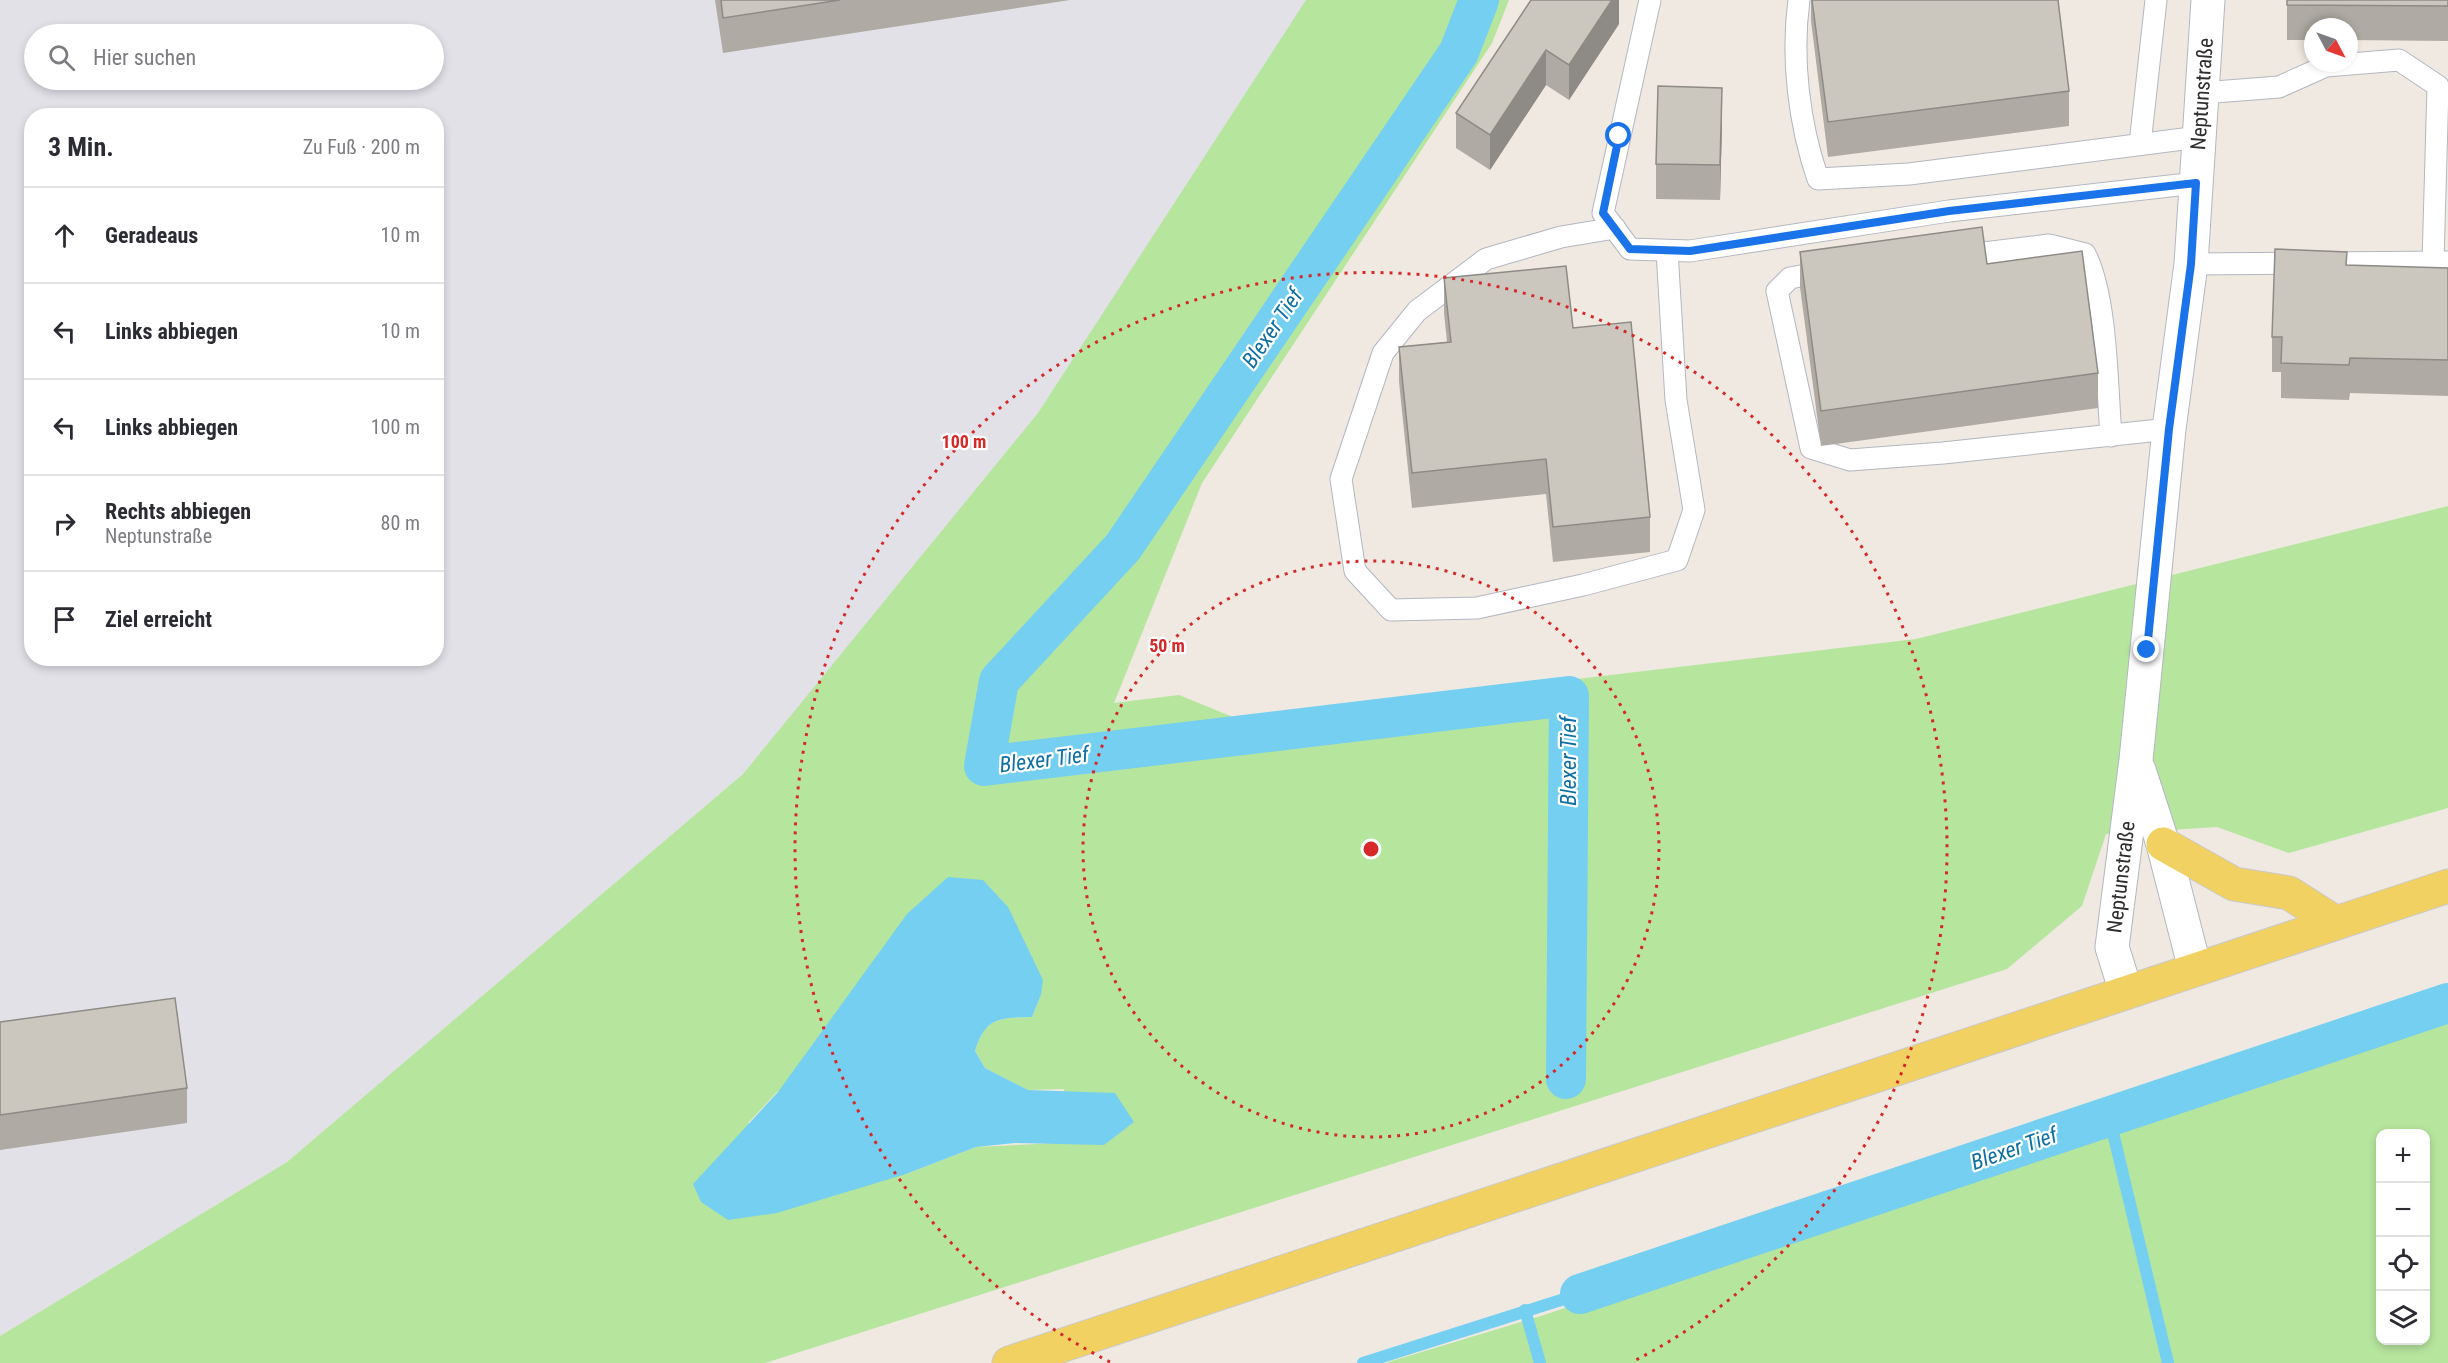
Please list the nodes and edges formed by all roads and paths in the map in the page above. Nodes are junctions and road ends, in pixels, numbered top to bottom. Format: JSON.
{"nodes":[{"id":1,"x":1650,"y":0,"type":"edge"},
{"id":2,"x":1799,"y":0,"type":"edge"},
{"id":3,"x":2156,"y":0,"type":"edge"},
{"id":4,"x":2208,"y":0,"type":"edge"},
{"id":5,"x":2202,"y":93,"type":"junction"},
{"id":6,"x":2199,"y":137,"type":"junction"},
{"id":7,"x":2140,"y":144,"type":"junction"},
{"id":8,"x":2196,"y":183,"type":"junction"},
{"id":9,"x":1615,"y":228,"type":"junction"},
{"id":10,"x":1666,"y":251,"type":"junction"},
{"id":11,"x":1943,"y":258,"type":"edge"},
{"id":12,"x":2440,"y":262,"type":"edge"},
{"id":13,"x":2191,"y":264,"type":"junction"},
{"id":14,"x":1849,"y":269,"type":"edge"},
{"id":15,"x":2169,"y":429,"type":"junction"},
{"id":16,"x":2111,"y":436,"type":"junction"},
{"id":17,"x":2136,"y":760,"type":"junction"},
{"id":18,"x":2163,"y":844,"type":"junction"},
{"id":19,"x":2448,"y":886,"type":"edge"},
{"id":20,"x":2336,"y":923,"type":"junction"},
{"id":21,"x":2195,"y":969,"type":"junction"},
{"id":22,"x":2126,"y":993,"type":"junction"},
{"id":23,"x":1009,"y":1363,"type":"edge"}],
"edges":[{"from":1,"to":9,"type":"lane"},
{"from":2,"to":7,"type":"lane"},
{"from":3,"to":7,"type":"lane"},
{"from":4,"to":5,"type":"street","name":"Neptunstraße"},
{"from":5,"to":6,"type":"street","name":"Neptunstraße"},
{"from":5,"to":12,"type":"lane"},
{"from":6,"to":7,"type":"lane"},
{"from":6,"to":8,"type":"street","name":"Neptunstraße"},
{"from":8,"to":10,"type":"lane"},
{"from":8,"to":13,"type":"street","name":"Neptunstraße"},
{"from":9,"to":10,"type":"lane"},
{"from":9,"to":10,"type":"lane"},
{"from":11,"to":16,"type":"lane"},
{"from":12,"to":13,"type":"lane"},
{"from":13,"to":15,"type":"street","name":"Neptunstraße"},
{"from":14,"to":16,"type":"lane"},
{"from":15,"to":16,"type":"lane"},
{"from":15,"to":17,"type":"street","name":"Neptunstraße"},
{"from":17,"to":18,"type":"street","name":"Neptunstraße"},
{"from":17,"to":22,"type":"street","name":"Neptunstraße"},
{"from":18,"to":20,"type":"main road"},
{"from":18,"to":21,"type":"street","name":"Neptunstraße"},
{"from":19,"to":20,"type":"main road"},
{"from":20,"to":21,"type":"main road"},
{"from":21,"to":22,"type":"main road"},
{"from":22,"to":23,"type":"main road"}]}
